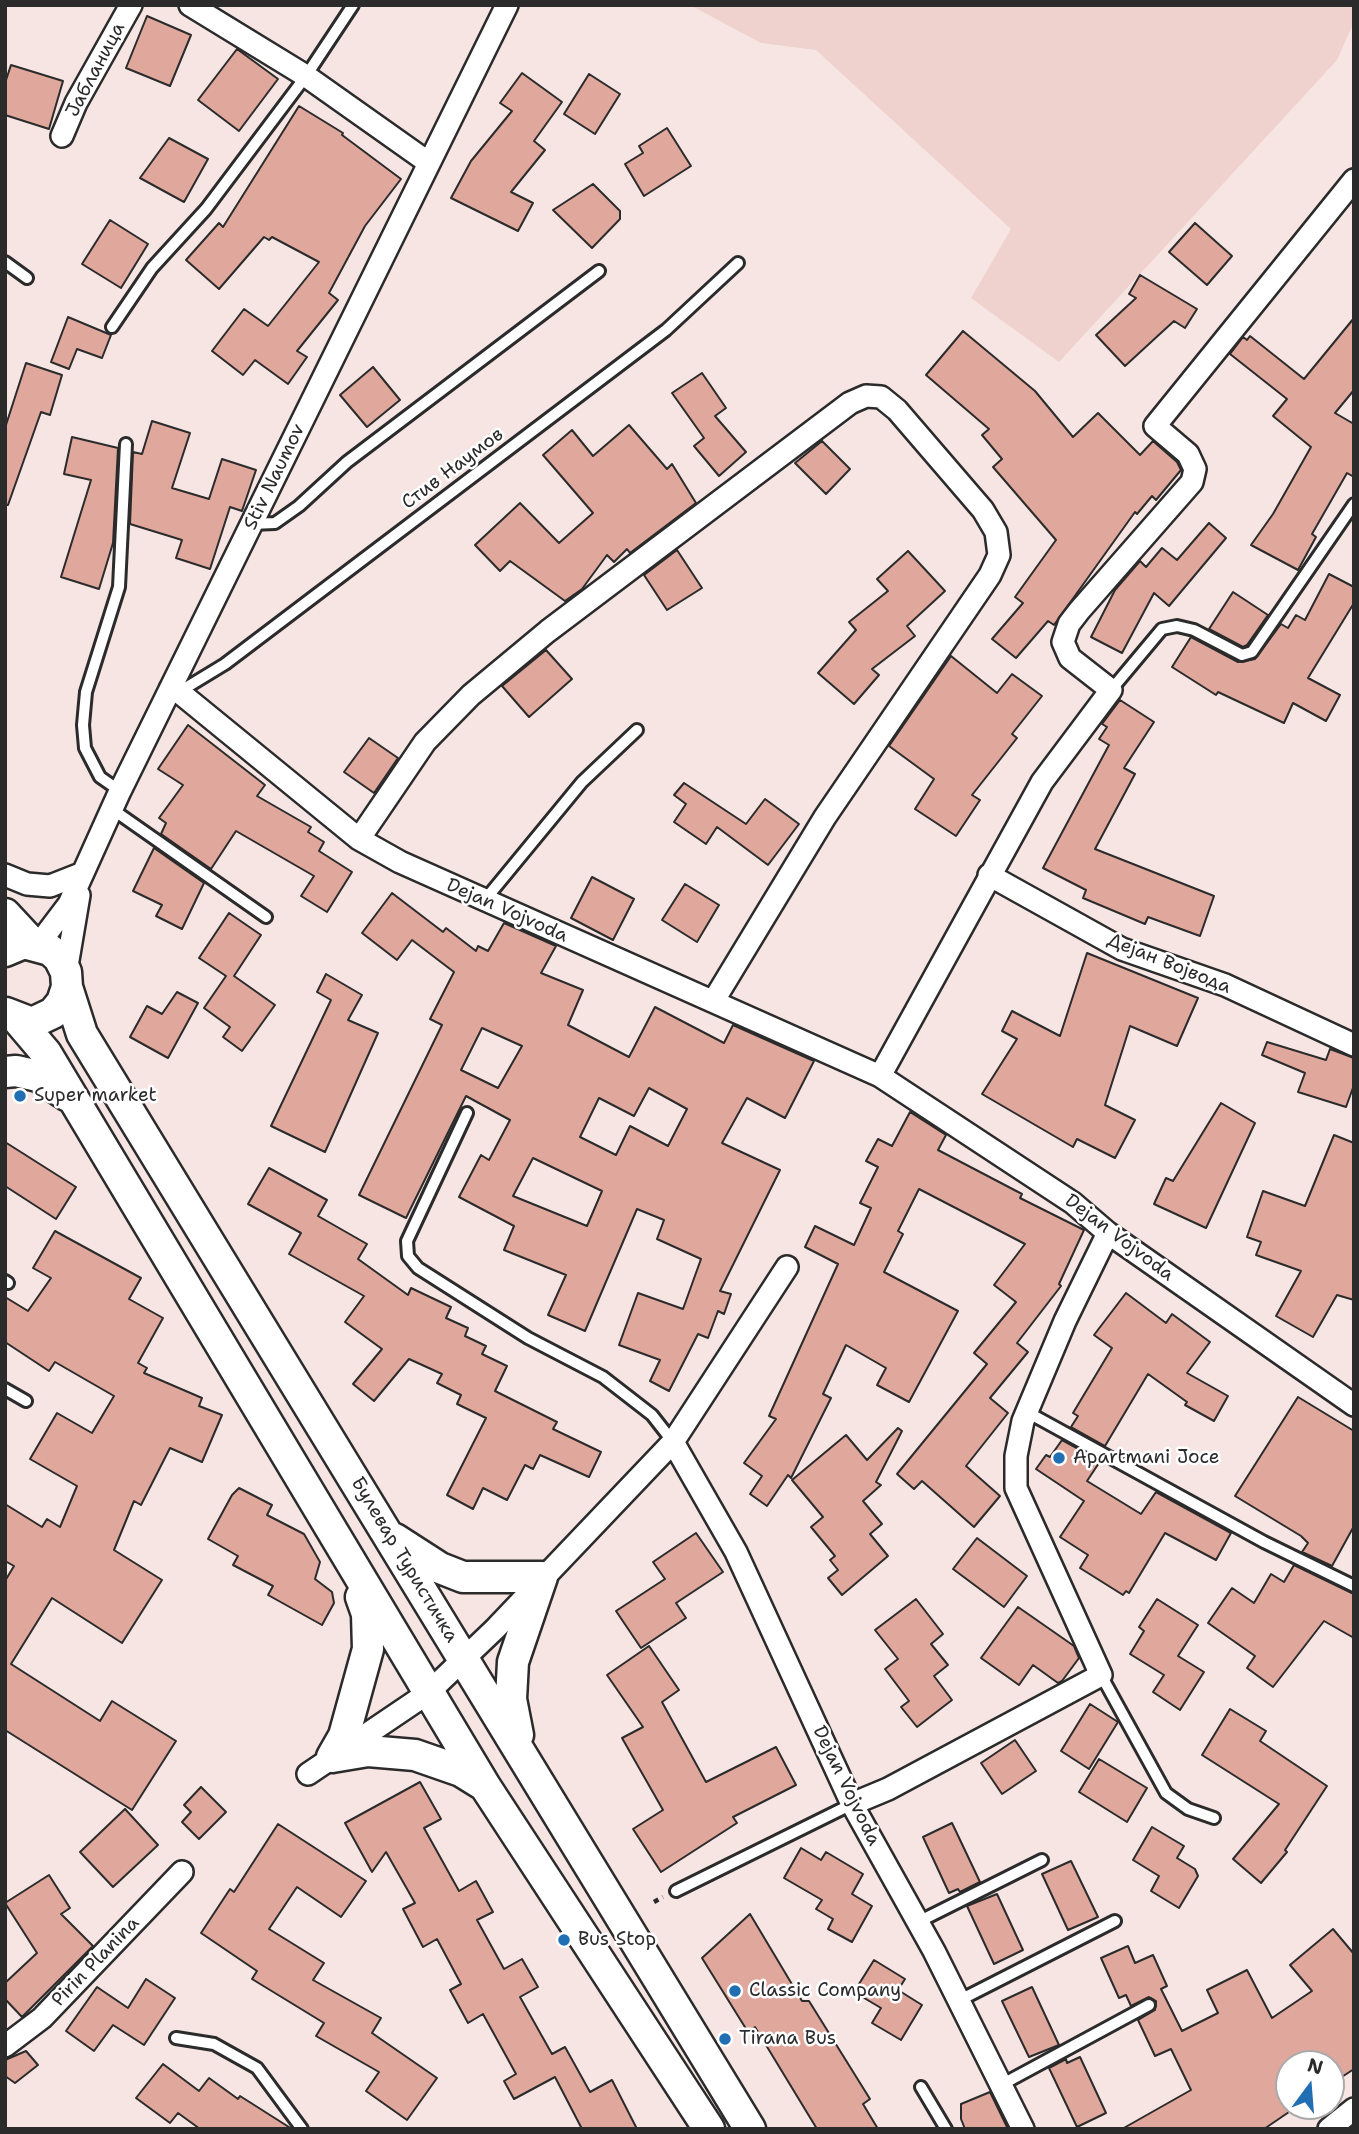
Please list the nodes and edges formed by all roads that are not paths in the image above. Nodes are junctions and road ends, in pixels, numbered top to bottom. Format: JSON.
{"nodes":[{"id":1,"x":131,"y":5,"type":"edge"},
{"id":2,"x":190,"y":5,"type":"edge"},
{"id":3,"x":353,"y":5,"type":"edge"},
{"id":4,"x":507,"y":5,"type":"edge"},
{"id":5,"x":306,"y":76,"type":"junction"},
{"id":6,"x":62,"y":136,"type":"dead end"},
{"id":7,"x":429,"y":163,"type":"junction"},
{"id":8,"x":1354,"y":180,"type":"edge"},
{"id":9,"x":5,"y":262,"type":"edge"},
{"id":10,"x":738,"y":263,"type":"dead end"},
{"id":11,"x":599,"y":271,"type":"dead end"},
{"id":12,"x":27,"y":278,"type":"dead end"},
{"id":13,"x":112,"y":327,"type":"dead end"},
{"id":14,"x":126,"y":444,"type":"dead end"},
{"id":15,"x":1354,"y":504,"type":"edge"},
{"id":16,"x":251,"y":524,"type":"junction"},
{"id":17,"x":174,"y":690,"type":"junction"},
{"id":18,"x":1111,"y":690,"type":"junction"},
{"id":19,"x":638,"y":730,"type":"dead end"},
{"id":20,"x":116,"y":800,"type":"junction"},
{"id":21,"x":359,"y":839,"type":"junction"},
{"id":22,"x":83,"y":873,"type":"junction"},
{"id":23,"x":5,"y":875,"type":"edge"},
{"id":24,"x":989,"y":875,"type":"junction"},
{"id":25,"x":484,"y":901,"type":"junction"},
{"id":26,"x":5,"y":914,"type":"edge"},
{"id":27,"x":267,"y":917,"type":"dead end"},
{"id":28,"x":25,"y":947,"type":"edge"},
{"id":29,"x":66,"y":979,"type":"junction"},
{"id":30,"x":714,"y":1000,"type":"junction"},
{"id":31,"x":10,"y":1019,"type":"edge"},
{"id":32,"x":1354,"y":1045,"type":"edge"},
{"id":33,"x":5,"y":1072,"type":"edge"},
{"id":34,"x":880,"y":1076,"type":"junction"},
{"id":35,"x":76,"y":1103,"type":"junction"},
{"id":36,"x":467,"y":1113,"type":"dead end"},
{"id":37,"x":1108,"y":1233,"type":"junction"},
{"id":38,"x":787,"y":1267,"type":"dead end"},
{"id":39,"x":5,"y":1390,"type":"edge"},
{"id":40,"x":26,"y":1401,"type":"dead end"},
{"id":41,"x":1354,"y":1405,"type":"edge"},
{"id":42,"x":1027,"y":1412,"type":"junction"},
{"id":43,"x":673,"y":1442,"type":"junction"},
{"id":44,"x":390,"y":1535,"type":"junction"},
{"id":45,"x":349,"y":1561,"type":"junction"},
{"id":46,"x":542,"y":1577,"type":"junction"},
{"id":47,"x":1354,"y":1586,"type":"edge"},
{"id":48,"x":464,"y":1659,"type":"junction"},
{"id":49,"x":1101,"y":1675,"type":"junction"},
{"id":50,"x":428,"y":1693,"type":"junction"},
{"id":51,"x":522,"y":1756,"type":"junction"},
{"id":52,"x":320,"y":1765,"type":"junction"},
{"id":53,"x":485,"y":1786,"type":"junction"},
{"id":54,"x":852,"y":1804,"type":"junction"},
{"id":55,"x":1214,"y":1818,"type":"dead end"},
{"id":56,"x":1042,"y":1860,"type":"dead end"},
{"id":57,"x":181,"y":1872,"type":"dead end"},
{"id":58,"x":676,"y":1891,"type":"dead end"},
{"id":59,"x":1115,"y":1921,"type":"dead end"},
{"id":60,"x":918,"y":1922,"type":"junction"},
{"id":61,"x":960,"y":2000,"type":"junction"},
{"id":62,"x":1149,"y":2005,"type":"dead end"},
{"id":63,"x":176,"y":2038,"type":"dead end"},
{"id":64,"x":5,"y":2046,"type":"edge"},
{"id":65,"x":1001,"y":2085,"type":"junction"},
{"id":66,"x":921,"y":2087,"type":"dead end"},
{"id":67,"x":1354,"y":2109,"type":"edge"},
{"id":68,"x":302,"y":2129,"type":"edge"},
{"id":69,"x":709,"y":2129,"type":"edge"},
{"id":70,"x":750,"y":2129,"type":"edge"},
{"id":71,"x":946,"y":2129,"type":"edge"},
{"id":72,"x":1023,"y":2129,"type":"edge"},
{"id":73,"x":1329,"y":2129,"type":"edge"}],
"edges":[{"from":1,"to":6,"type":"street","name":"Јабланица"},
{"from":2,"to":5,"type":"street"},
{"from":3,"to":5,"type":"lane"},
{"from":4,"to":7,"type":"street","name":"Stiv Naumov"},
{"from":5,"to":7,"type":"street"},
{"from":5,"to":13,"type":"lane"},
{"from":7,"to":16,"type":"street","name":"Stiv Naumov"},
{"from":8,"to":18,"type":"street"},
{"from":9,"to":12,"type":"lane"},
{"from":10,"to":17,"type":"lane","name":"Стив Наумов"},
{"from":11,"to":16,"type":"lane"},
{"from":14,"to":20,"type":"lane"},
{"from":15,"to":18,"type":"lane"},
{"from":16,"to":17,"type":"street","name":"Stiv Naumov"},
{"from":17,"to":20,"type":"street","name":"Stiv Naumov"},
{"from":17,"to":21,"type":"street","name":"Dejan Vojvoda"},
{"from":18,"to":24,"type":"street"},
{"from":19,"to":25,"type":"lane"},
{"from":20,"to":22,"type":"street","name":"Stiv Naumov"},
{"from":20,"to":27,"type":"lane"},
{"from":21,"to":25,"type":"street","name":"Dejan Vojvoda"},
{"from":21,"to":30,"type":"street"},
{"from":22,"to":23,"type":"street"},
{"from":22,"to":28,"type":"street","name":"Stiv Naumov"},
{"from":22,"to":29,"type":"street"},
{"from":24,"to":32,"type":"street","name":"Дејан Војвода"},
{"from":24,"to":34,"type":"street"},
{"from":25,"to":30,"type":"street","name":"Dejan Vojvoda"},
{"from":26,"to":28,"type":"main road"},
{"from":28,"to":29,"type":"main road"},
{"from":29,"to":31,"type":"main road"},
{"from":29,"to":44,"type":"main road","name":"Булевар Туристичка"},
{"from":30,"to":34,"type":"street","name":"Dejan Vojvoda"},
{"from":31,"to":35,"type":"main road"},
{"from":33,"to":35,"type":"main road"},
{"from":34,"to":37,"type":"street","name":"Dejan Vojvoda"},
{"from":35,"to":45,"type":"main road"},
{"from":36,"to":43,"type":"lane","name":"Dejan Vojvoda"},
{"from":37,"to":41,"type":"street","name":"Dejan Vojvoda"},
{"from":37,"to":42,"type":"street"},
{"from":38,"to":43,"type":"street"},
{"from":39,"to":40,"type":"lane"},
{"from":42,"to":47,"type":"lane"},
{"from":42,"to":49,"type":"street"},
{"from":43,"to":46,"type":"street"},
{"from":43,"to":54,"type":"street","name":"Dejan Vojvoda"},
{"from":44,"to":46,"type":"main road"},
{"from":44,"to":48,"type":"main road","name":"Булевар Туристичка"},
{"from":45,"to":50,"type":"main road"},
{"from":45,"to":52,"type":"main road"},
{"from":46,"to":48,"type":"street"},
{"from":46,"to":51,"type":"main road"},
{"from":48,"to":50,"type":"street"},
{"from":48,"to":51,"type":"main road","name":"Булевар Туристичка"},
{"from":49,"to":54,"type":"street"},
{"from":49,"to":55,"type":"lane"},
{"from":50,"to":52,"type":"street"},
{"from":50,"to":53,"type":"main road"},
{"from":51,"to":70,"type":"main road","name":"Булевар Туристичка"},
{"from":52,"to":53,"type":"main road"},
{"from":53,"to":69,"type":"main road"},
{"from":54,"to":58,"type":"lane"},
{"from":54,"to":60,"type":"street","name":"Dejan Vojvoda"},
{"from":56,"to":60,"type":"lane"},
{"from":57,"to":64,"type":"street","name":"Pirin Planina"},
{"from":59,"to":61,"type":"lane"},
{"from":60,"to":61,"type":"street","name":"Dejan Vojvoda"},
{"from":61,"to":65,"type":"street","name":"Dejan Vojvoda"},
{"from":62,"to":65,"type":"lane"},
{"from":63,"to":68,"type":"lane"},
{"from":65,"to":72,"type":"street","name":"Dejan Vojvoda"},
{"from":66,"to":71,"type":"lane"},
{"from":67,"to":73,"type":"street"}]}
